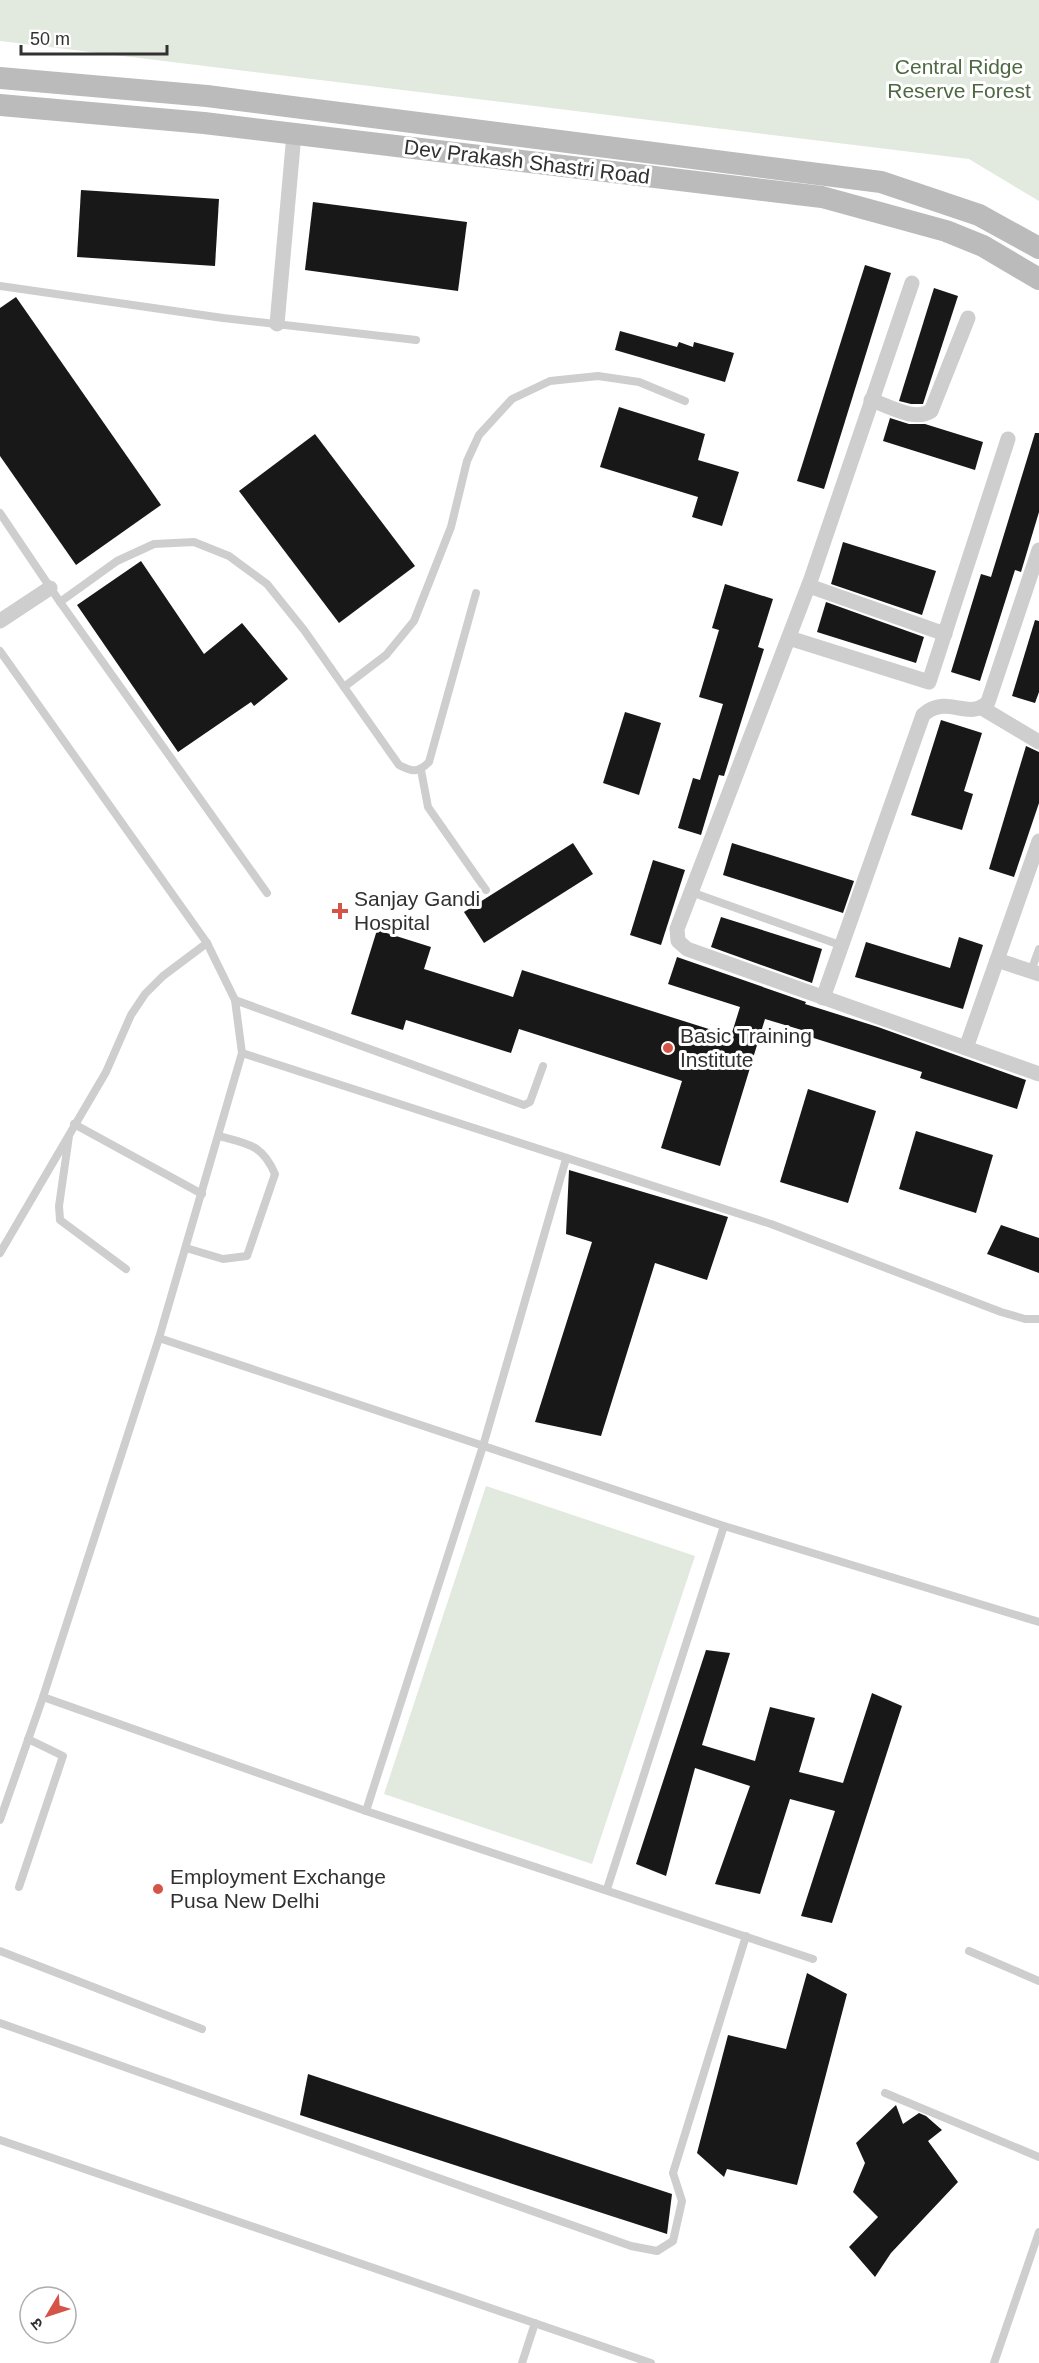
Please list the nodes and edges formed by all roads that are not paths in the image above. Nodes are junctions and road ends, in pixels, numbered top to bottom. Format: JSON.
{"nodes":[{"id":1,"x":0,"y":78,"type":"edge"},
{"id":2,"x":0,"y":105,"type":"edge"},
{"id":3,"x":294,"y":134,"type":"junction"},
{"id":4,"x":1039,"y":248,"type":"edge"},
{"id":5,"x":1039,"y":279,"type":"edge"},
{"id":6,"x":912,"y":283,"type":"dead end"},
{"id":7,"x":0,"y":286,"type":"edge"},
{"id":8,"x":968,"y":318,"type":"dead end"},
{"id":9,"x":278,"y":324,"type":"junction"},
{"id":10,"x":416,"y":340,"type":"dead end"},
{"id":11,"x":871,"y":400,"type":"junction"},
{"id":12,"x":685,"y":401,"type":"dead end"},
{"id":13,"x":1008,"y":439,"type":"dead end"},
{"id":14,"x":0,"y":512,"type":"edge"},
{"id":15,"x":1039,"y":550,"type":"edge"},
{"id":16,"x":809,"y":586,"type":"junction"},
{"id":17,"x":50,"y":588,"type":"junction"},
{"id":18,"x":476,"y":593,"type":"dead end"},
{"id":19,"x":60,"y":602,"type":"junction"},
{"id":20,"x":0,"y":621,"type":"edge"},
{"id":21,"x":945,"y":634,"type":"junction"},
{"id":22,"x":789,"y":638,"type":"junction"},
{"id":23,"x":0,"y":651,"type":"edge"},
{"id":24,"x":344,"y":687,"type":"junction"},
{"id":25,"x":982,"y":708,"type":"junction"},
{"id":26,"x":1039,"y":742,"type":"edge"},
{"id":27,"x":421,"y":770,"type":"junction"},
{"id":28,"x":1039,"y":841,"type":"edge"},
{"id":29,"x":486,"y":890,"type":"dead end"},
{"id":30,"x":691,"y":892,"type":"junction"},
{"id":31,"x":267,"y":893,"type":"dead end"},
{"id":32,"x":207,"y":943,"type":"junction"},
{"id":33,"x":840,"y":945,"type":"junction"},
{"id":34,"x":1039,"y":949,"type":"edge"},
{"id":35,"x":996,"y":960,"type":"junction"},
{"id":36,"x":1035,"y":973,"type":"edge"},
{"id":37,"x":823,"y":998,"type":"junction"},
{"id":38,"x":235,"y":999,"type":"junction"},
{"id":39,"x":966,"y":1048,"type":"junction"},
{"id":40,"x":242,"y":1053,"type":"junction"},
{"id":41,"x":543,"y":1066,"type":"dead end"},
{"id":42,"x":1039,"y":1074,"type":"edge"},
{"id":43,"x":72,"y":1128,"type":"junction"},
{"id":44,"x":219,"y":1136,"type":"junction"},
{"id":45,"x":566,"y":1159,"type":"junction"},
{"id":46,"x":202,"y":1194,"type":"junction"},
{"id":47,"x":186,"y":1248,"type":"junction"},
{"id":48,"x":0,"y":1253,"type":"edge"},
{"id":49,"x":126,"y":1269,"type":"dead end"},
{"id":50,"x":1039,"y":1319,"type":"edge"},
{"id":51,"x":159,"y":1338,"type":"junction"},
{"id":52,"x":483,"y":1446,"type":"junction"},
{"id":53,"x":724,"y":1526,"type":"junction"},
{"id":54,"x":1039,"y":1622,"type":"edge"},
{"id":55,"x":42,"y":1697,"type":"junction"},
{"id":56,"x":28,"y":1739,"type":"junction"},
{"id":57,"x":366,"y":1810,"type":"junction"},
{"id":58,"x":0,"y":1820,"type":"edge"},
{"id":59,"x":19,"y":1887,"type":"dead end"},
{"id":60,"x":607,"y":1889,"type":"junction"},
{"id":61,"x":746,"y":1936,"type":"junction"},
{"id":62,"x":0,"y":1951,"type":"edge"},
{"id":63,"x":969,"y":1951,"type":"dead end"},
{"id":64,"x":813,"y":1959,"type":"dead end"},
{"id":65,"x":1039,"y":1981,"type":"edge"},
{"id":66,"x":0,"y":2023,"type":"edge"},
{"id":67,"x":202,"y":2029,"type":"dead end"},
{"id":68,"x":885,"y":2093,"type":"dead end"},
{"id":69,"x":0,"y":2140,"type":"edge"},
{"id":70,"x":1039,"y":2157,"type":"edge"},
{"id":71,"x":1039,"y":2232,"type":"edge"},
{"id":72,"x":535,"y":2323,"type":"junction"},
{"id":73,"x":522,"y":2363,"type":"edge"},
{"id":74,"x":651,"y":2363,"type":"edge"},
{"id":75,"x":994,"y":2363,"type":"edge"}],
"edges":[{"from":1,"to":4,"type":"street","name":"Dev Prakash Shastri Road"},
{"from":2,"to":3,"type":"street","name":"Dev Prakash Shastri Road"},
{"from":3,"to":5,"type":"street","name":"Dev Prakash Shastri Road"},
{"from":3,"to":9,"type":"street"},
{"from":6,"to":11,"type":"street"},
{"from":7,"to":9,"type":"lane"},
{"from":8,"to":11,"type":"street"},
{"from":9,"to":10,"type":"lane"},
{"from":11,"to":16,"type":"street"},
{"from":12,"to":24,"type":"lane"},
{"from":13,"to":21,"type":"street"},
{"from":14,"to":17,"type":"lane"},
{"from":15,"to":25,"type":"street"},
{"from":16,"to":21,"type":"street"},
{"from":16,"to":22,"type":"street"},
{"from":17,"to":19,"type":"lane"},
{"from":17,"to":20,"type":"street"},
{"from":18,"to":27,"type":"lane"},
{"from":19,"to":24,"type":"lane"},
{"from":19,"to":31,"type":"lane"},
{"from":21,"to":22,"type":"street"},
{"from":22,"to":30,"type":"street"},
{"from":23,"to":32,"type":"lane"},
{"from":24,"to":27,"type":"lane"},
{"from":25,"to":26,"type":"street"},
{"from":25,"to":33,"type":"street"},
{"from":27,"to":29,"type":"lane"},
{"from":28,"to":35,"type":"street"},
{"from":30,"to":33,"type":"lane"},
{"from":30,"to":37,"type":"street"},
{"from":32,"to":38,"type":"lane"},
{"from":32,"to":43,"type":"lane"},
{"from":33,"to":37,"type":"street"},
{"from":34,"to":36,"type":"lane"},
{"from":35,"to":36,"type":"street"},
{"from":35,"to":39,"type":"street"},
{"from":37,"to":39,"type":"street"},
{"from":38,"to":40,"type":"lane"},
{"from":38,"to":41,"type":"lane"},
{"from":39,"to":42,"type":"street"},
{"from":40,"to":44,"type":"lane"},
{"from":40,"to":45,"type":"lane"},
{"from":43,"to":46,"type":"lane"},
{"from":43,"to":48,"type":"lane"},
{"from":43,"to":49,"type":"lane"},
{"from":44,"to":46,"type":"lane"},
{"from":44,"to":47,"type":"lane"},
{"from":45,"to":50,"type":"lane"},
{"from":45,"to":52,"type":"lane"},
{"from":46,"to":47,"type":"lane"},
{"from":47,"to":51,"type":"lane"},
{"from":51,"to":52,"type":"lane"},
{"from":51,"to":55,"type":"lane"},
{"from":52,"to":53,"type":"lane"},
{"from":52,"to":57,"type":"lane"},
{"from":53,"to":54,"type":"lane"},
{"from":53,"to":60,"type":"lane"},
{"from":55,"to":56,"type":"lane"},
{"from":55,"to":57,"type":"lane"},
{"from":56,"to":58,"type":"lane"},
{"from":56,"to":59,"type":"lane"},
{"from":57,"to":60,"type":"lane"},
{"from":60,"to":61,"type":"lane"},
{"from":61,"to":64,"type":"lane"},
{"from":61,"to":66,"type":"lane"},
{"from":62,"to":67,"type":"lane"},
{"from":63,"to":65,"type":"lane"},
{"from":68,"to":70,"type":"lane"},
{"from":69,"to":72,"type":"lane"},
{"from":71,"to":75,"type":"lane"},
{"from":72,"to":73,"type":"lane"},
{"from":72,"to":74,"type":"lane"}]}
